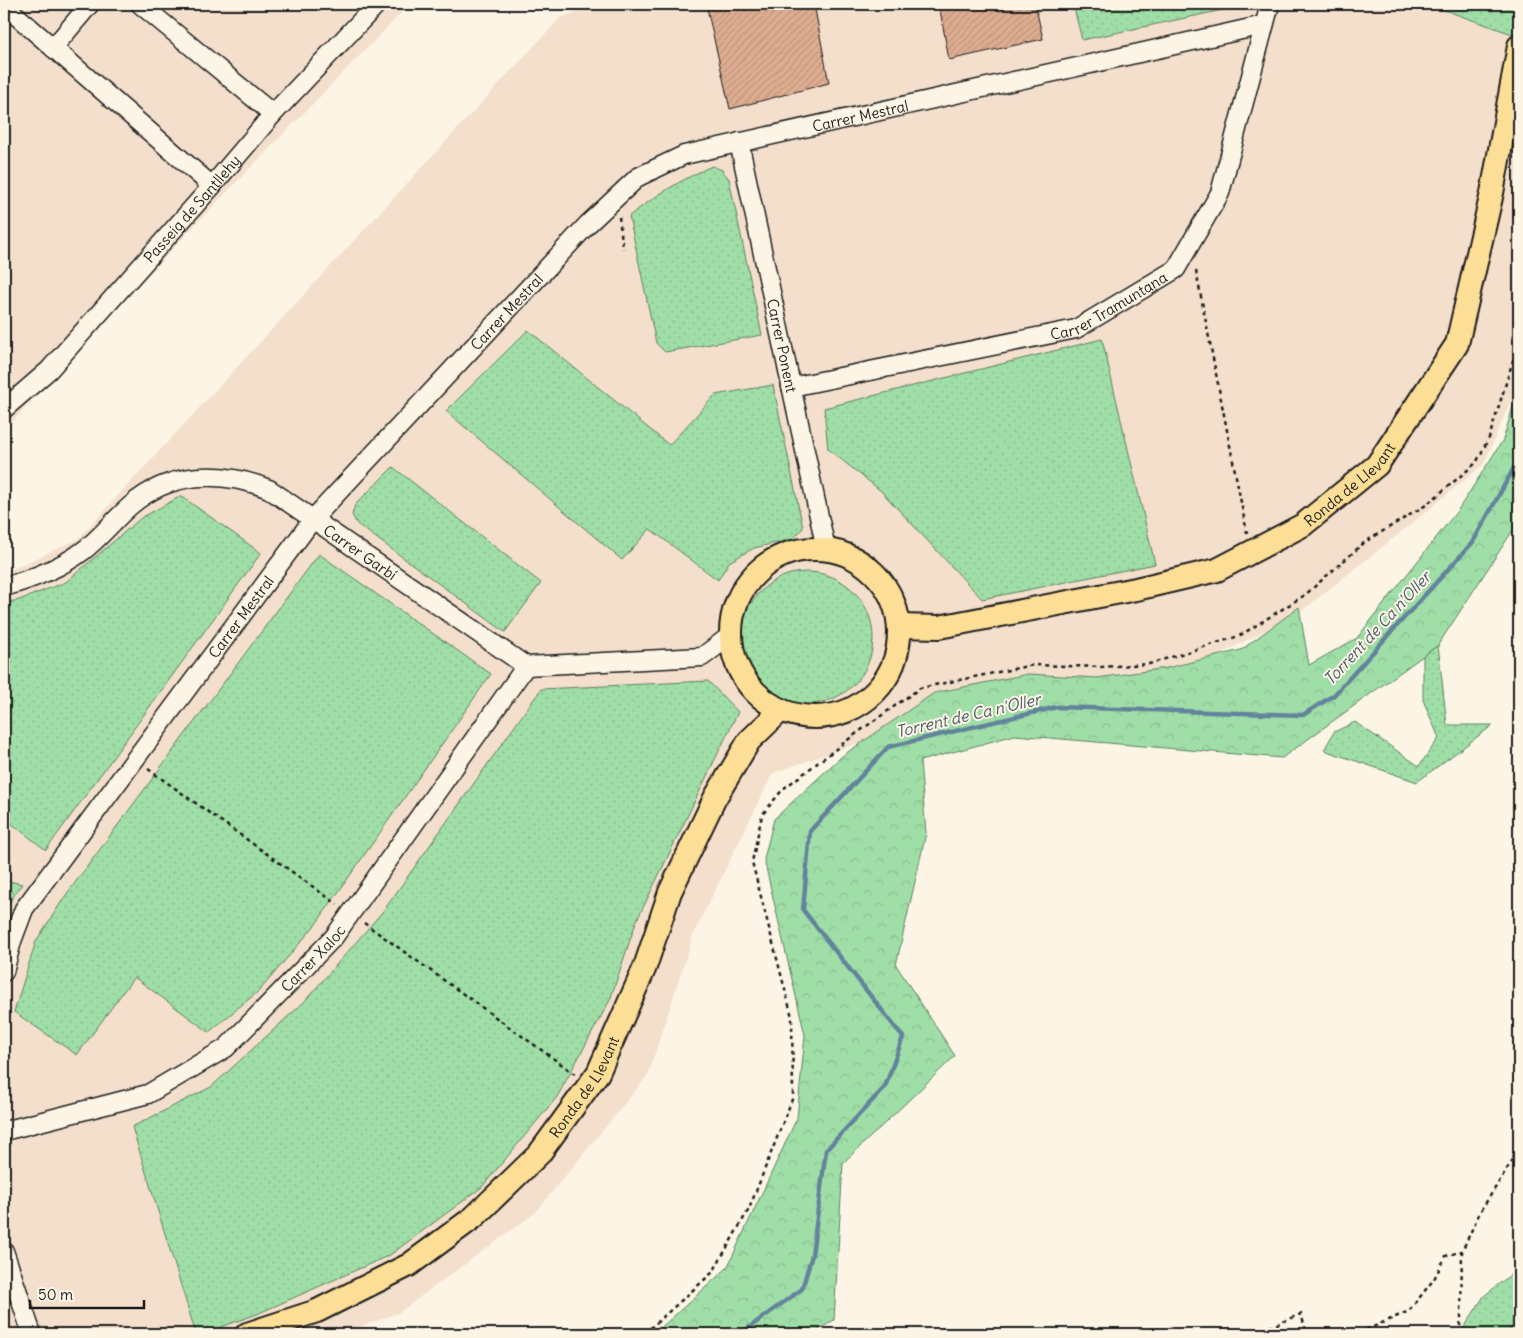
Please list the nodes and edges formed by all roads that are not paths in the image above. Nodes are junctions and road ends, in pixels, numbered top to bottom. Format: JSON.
{"nodes":[{"id":1,"x":90,"y":4,"type":"edge"},
{"id":2,"x":140,"y":4,"type":"edge"},
{"id":3,"x":377,"y":4,"type":"edge"},
{"id":4,"x":1270,"y":4,"type":"edge"},
{"id":5,"x":4,"y":5,"type":"edge"},
{"id":6,"x":1264,"y":25,"type":"junction"},
{"id":7,"x":1519,"y":46,"type":"edge"},
{"id":8,"x":53,"y":48,"type":"junction"},
{"id":9,"x":273,"y":114,"type":"junction"},
{"id":10,"x":739,"y":142,"type":"junction"},
{"id":11,"x":212,"y":186,"type":"junction"},
{"id":12,"x":791,"y":387,"type":"junction"},
{"id":13,"x":4,"y":409,"type":"edge"},
{"id":14,"x":313,"y":519,"type":"junction"},
{"id":15,"x":826,"y":549,"type":"junction"},
{"id":16,"x":4,"y":587,"type":"edge"},
{"id":17,"x":900,"y":626,"type":"junction"},
{"id":18,"x":731,"y":635,"type":"junction"},
{"id":19,"x":526,"y":666,"type":"junction"},
{"id":20,"x":780,"y":711,"type":"junction"},
{"id":21,"x":4,"y":972,"type":"edge"},
{"id":22,"x":4,"y":1130,"type":"edge"},
{"id":23,"x":4,"y":1251,"type":"edge"},
{"id":24,"x":32,"y":1334,"type":"edge"},
{"id":25,"x":247,"y":1334,"type":"edge"}],
"edges":[{"from":1,"to":8,"type":"street"},
{"from":2,"to":9,"type":"street"},
{"from":3,"to":9,"type":"street","name":"Passeig de Santllehy"},
{"from":4,"to":6,"type":"street","name":"Carrer Tramuntana"},
{"from":5,"to":8,"type":"street"},
{"from":6,"to":10,"type":"street","name":"Carrer Mestral"},
{"from":6,"to":12,"type":"street","name":"Carrer Tramuntana"},
{"from":7,"to":17,"type":"main road","name":"Ronda de Llevant"},
{"from":8,"to":11,"type":"street"},
{"from":9,"to":11,"type":"street","name":"Passeig de Santllehy"},
{"from":10,"to":12,"type":"street","name":"Carrer Ponent"},
{"from":10,"to":14,"type":"street","name":"Carrer Mestral"},
{"from":11,"to":13,"type":"street","name":"Passeig de Santllehy"},
{"from":12,"to":15,"type":"street","name":"Carrer Ponent"},
{"from":14,"to":16,"type":"street","name":"Carrer Garbí"},
{"from":14,"to":19,"type":"street","name":"Carrer Garbí"},
{"from":14,"to":21,"type":"street","name":"Carrer Mestral"},
{"from":15,"to":17,"type":"main road"},
{"from":15,"to":18,"type":"main road"},
{"from":17,"to":20,"type":"main road"},
{"from":18,"to":19,"type":"street"},
{"from":18,"to":20,"type":"main road"},
{"from":19,"to":22,"type":"street","name":"Carrer Xaloc"},
{"from":20,"to":25,"type":"main road","name":"Ronda de Llevant"},
{"from":23,"to":24,"type":"street"}]}
